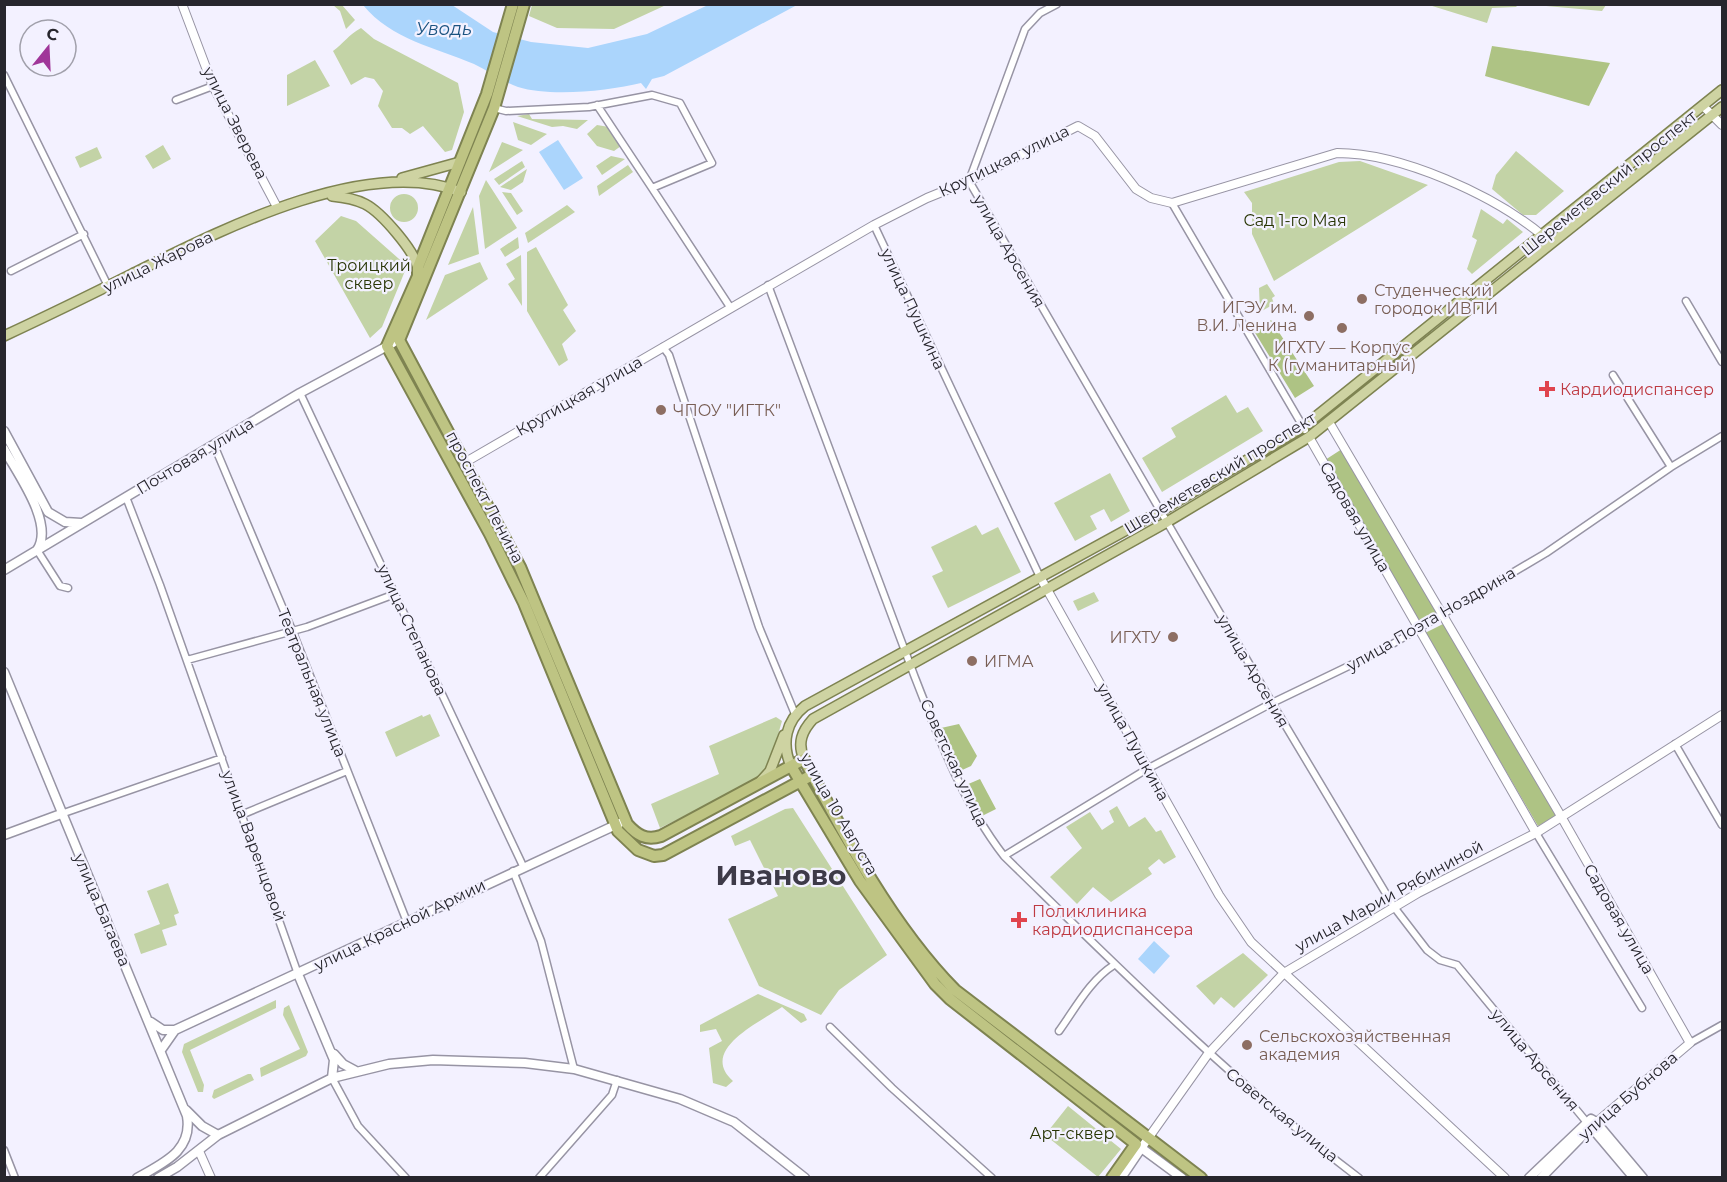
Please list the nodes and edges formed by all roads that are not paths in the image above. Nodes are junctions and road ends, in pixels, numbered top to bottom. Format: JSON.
{"nodes":[{"id":1,"x":182,"y":4,"type":"edge"},
{"id":2,"x":525,"y":4,"type":"edge"},
{"id":3,"x":1058,"y":4,"type":"edge"},
{"id":4,"x":515,"y":11,"type":"edge"},
{"id":5,"x":4,"y":75,"type":"edge"},
{"id":6,"x":213,"y":86,"type":"junction"},
{"id":7,"x":1722,"y":90,"type":"edge"},
{"id":8,"x":176,"y":100,"type":"dead end"},
{"id":9,"x":493,"y":101,"type":"junction"},
{"id":10,"x":1707,"y":104,"type":"junction"},
{"id":11,"x":597,"y":105,"type":"junction"},
{"id":12,"x":1719,"y":112,"type":"edge"},
{"id":13,"x":1722,"y":125,"type":"edge"},
{"id":14,"x":460,"y":162,"type":"junction"},
{"id":15,"x":969,"y":181,"type":"junction"},
{"id":16,"x":383,"y":184,"type":"junction"},
{"id":17,"x":450,"y":188,"type":"junction"},
{"id":18,"x":652,"y":188,"type":"junction"},
{"id":19,"x":461,"y":192,"type":"junction"},
{"id":20,"x":315,"y":198,"type":"junction"},
{"id":21,"x":1172,"y":203,"type":"junction"},
{"id":22,"x":277,"y":207,"type":"junction"},
{"id":23,"x":874,"y":225,"type":"junction"},
{"id":24,"x":84,"y":234,"type":"junction"},
{"id":25,"x":1543,"y":236,"type":"junction"},
{"id":26,"x":1551,"y":246,"type":"junction"},
{"id":27,"x":10,"y":271,"type":"dead end"},
{"id":28,"x":418,"y":276,"type":"junction"},
{"id":29,"x":768,"y":285,"type":"junction"},
{"id":30,"x":108,"y":286,"type":"junction"},
{"id":31,"x":1686,"y":301,"type":"dead end"},
{"id":32,"x":730,"y":307,"type":"junction"},
{"id":33,"x":4,"y":336,"type":"edge"},
{"id":34,"x":399,"y":340,"type":"junction"},
{"id":35,"x":387,"y":346,"type":"junction"},
{"id":36,"x":663,"y":347,"type":"junction"},
{"id":37,"x":1722,"y":362,"type":"edge"},
{"id":38,"x":1613,"y":375,"type":"dead end"},
{"id":39,"x":300,"y":393,"type":"junction"},
{"id":40,"x":1329,"y":422,"type":"junction"},
{"id":41,"x":1303,"y":427,"type":"junction"},
{"id":42,"x":4,"y":431,"type":"edge"},
{"id":43,"x":1722,"y":436,"type":"edge"},
{"id":44,"x":1309,"y":437,"type":"junction"},
{"id":45,"x":214,"y":445,"type":"junction"},
{"id":46,"x":4,"y":448,"type":"edge"},
{"id":47,"x":465,"y":463,"type":"junction"},
{"id":48,"x":1671,"y":467,"type":"junction"},
{"id":49,"x":126,"y":497,"type":"junction"},
{"id":50,"x":1161,"y":511,"type":"junction"},
{"id":51,"x":84,"y":522,"type":"junction"},
{"id":52,"x":1167,"y":522,"type":"junction"},
{"id":53,"x":37,"y":550,"type":"junction"},
{"id":54,"x":4,"y":570,"type":"edge"},
{"id":55,"x":1040,"y":577,"type":"junction"},
{"id":56,"x":68,"y":588,"type":"dead end"},
{"id":57,"x":1046,"y":589,"type":"junction"},
{"id":58,"x":395,"y":594,"type":"junction"},
{"id":59,"x":1443,"y":615,"type":"junction"},
{"id":60,"x":1418,"y":629,"type":"junction"},
{"id":61,"x":292,"y":630,"type":"junction"},
{"id":62,"x":906,"y":651,"type":"junction"},
{"id":63,"x":187,"y":660,"type":"junction"},
{"id":64,"x":910,"y":663,"type":"junction"},
{"id":65,"x":4,"y":672,"type":"edge"},
{"id":66,"x":1272,"y":704,"type":"junction"},
{"id":67,"x":795,"y":714,"type":"junction"},
{"id":68,"x":1722,"y":715,"type":"edge"},
{"id":69,"x":805,"y":727,"type":"joint"},
{"id":70,"x":788,"y":728,"type":"junction"},
{"id":71,"x":1675,"y":744,"type":"junction"},
{"id":72,"x":222,"y":758,"type":"junction"},
{"id":73,"x":804,"y":759,"type":"junction"},
{"id":74,"x":791,"y":766,"type":"junction"},
{"id":75,"x":1147,"y":769,"type":"junction"},
{"id":76,"x":347,"y":771,"type":"junction"},
{"id":77,"x":812,"y":775,"type":"junction"},
{"id":78,"x":800,"y":782,"type":"junction"},
{"id":79,"x":754,"y":787,"type":"junction"},
{"id":80,"x":780,"y":793,"type":"junction"},
{"id":81,"x":810,"y":799,"type":"junction"},
{"id":82,"x":61,"y":814,"type":"junction"},
{"id":83,"x":242,"y":815,"type":"junction"},
{"id":84,"x":1561,"y":817,"type":"junction"},
{"id":85,"x":621,"y":823,"type":"junction"},
{"id":86,"x":1722,"y":825,"type":"edge"},
{"id":87,"x":1536,"y":832,"type":"junction"},
{"id":88,"x":4,"y":835,"type":"edge"},
{"id":89,"x":1004,"y":856,"type":"junction"},
{"id":90,"x":523,"y":866,"type":"junction"},
{"id":91,"x":513,"y":871,"type":"junction"},
{"id":92,"x":1394,"y":907,"type":"junction"},
{"id":93,"x":407,"y":922,"type":"junction"},
{"id":94,"x":1114,"y":965,"type":"junction"},
{"id":95,"x":1284,"y":973,"type":"junction"},
{"id":96,"x":298,"y":974,"type":"junction"},
{"id":97,"x":1642,"y":1008,"type":"dead end"},
{"id":98,"x":144,"y":1011,"type":"junction"},
{"id":99,"x":1722,"y":1024,"type":"edge"},
{"id":100,"x":830,"y":1026,"type":"dead end"},
{"id":101,"x":175,"y":1030,"type":"junction"},
{"id":102,"x":1059,"y":1031,"type":"dead end"},
{"id":103,"x":1690,"y":1043,"type":"junction"},
{"id":104,"x":161,"y":1050,"type":"junction"},
{"id":105,"x":331,"y":1052,"type":"junction"},
{"id":106,"x":1208,"y":1054,"type":"junction"},
{"id":107,"x":574,"y":1069,"type":"junction"},
{"id":108,"x":356,"y":1071,"type":"junction"},
{"id":109,"x":332,"y":1078,"type":"junction"},
{"id":110,"x":617,"y":1080,"type":"junction"},
{"id":111,"x":186,"y":1110,"type":"junction"},
{"id":112,"x":1591,"y":1123,"type":"junction"},
{"id":113,"x":218,"y":1135,"type":"junction"},
{"id":114,"x":1142,"y":1143,"type":"junction"},
{"id":115,"x":4,"y":1150,"type":"edge"},
{"id":116,"x":199,"y":1151,"type":"junction"},
{"id":117,"x":15,"y":1178,"type":"edge"},
{"id":118,"x":137,"y":1178,"type":"edge"},
{"id":119,"x":159,"y":1178,"type":"edge"},
{"id":120,"x":211,"y":1178,"type":"edge"},
{"id":121,"x":406,"y":1178,"type":"edge"},
{"id":122,"x":538,"y":1178,"type":"edge"},
{"id":123,"x":805,"y":1178,"type":"edge"},
{"id":124,"x":992,"y":1178,"type":"edge"},
{"id":125,"x":1112,"y":1178,"type":"edge"},
{"id":126,"x":1121,"y":1178,"type":"edge"},
{"id":127,"x":1182,"y":1178,"type":"edge"},
{"id":128,"x":1201,"y":1178,"type":"edge"},
{"id":129,"x":1359,"y":1178,"type":"edge"},
{"id":130,"x":1505,"y":1178,"type":"edge"},
{"id":131,"x":1529,"y":1178,"type":"edge"},
{"id":132,"x":1541,"y":1178,"type":"edge"},
{"id":133,"x":1634,"y":1178,"type":"edge"},
{"id":134,"x":1644,"y":1178,"type":"edge"}],
"edges":[{"from":1,"to":6,"type":"street","name":"улица Зверева"},
{"from":2,"to":4,"type":"highway"},
{"from":3,"to":15,"type":"street"},
{"from":4,"to":9,"type":"highway"},
{"from":5,"to":24,"type":"street"},
{"from":6,"to":8,"type":"street"},
{"from":6,"to":22,"type":"street","name":"улица Зверева"},
{"from":7,"to":10,"type":"main road","name":"Шереметевский проспект"},
{"from":9,"to":11,"type":"street"},
{"from":9,"to":14,"type":"highway"},
{"from":9,"to":19,"type":"highway"},
{"from":10,"to":12,"type":"street"},
{"from":10,"to":25,"type":"main road","name":"Шереметевский проспект"},
{"from":11,"to":18,"type":"street"},
{"from":11,"to":18,"type":"street"},
{"from":12,"to":13,"type":"street"},
{"from":12,"to":26,"type":"main road","name":"Шереметевский проспект"},
{"from":14,"to":16,"type":"main road"},
{"from":14,"to":17,"type":"highway"},
{"from":15,"to":21,"type":"street","name":"Крутицкая улица"},
{"from":15,"to":23,"type":"street","name":"Крутицкая улица"},
{"from":15,"to":50,"type":"street","name":"улица Арсения"},
{"from":16,"to":17,"type":"main road"},
{"from":16,"to":20,"type":"main road"},
{"from":17,"to":19,"type":"main road"},
{"from":17,"to":28,"type":"highway"},
{"from":18,"to":32,"type":"street"},
{"from":19,"to":34,"type":"highway"},
{"from":20,"to":22,"type":"main road","name":"улица Жарова"},
{"from":20,"to":28,"type":"main road"},
{"from":21,"to":25,"type":"street"},
{"from":21,"to":41,"type":"street","name":"Садовая улица"},
{"from":22,"to":30,"type":"main road","name":"улица Жарова"},
{"from":23,"to":29,"type":"street","name":"Крутицкая улица"},
{"from":23,"to":55,"type":"street","name":"улица Пушкина"},
{"from":24,"to":27,"type":"street"},
{"from":24,"to":30,"type":"street"},
{"from":25,"to":26,"type":"main road"},
{"from":25,"to":41,"type":"main road","name":"Шереметевский проспект"},
{"from":26,"to":40,"type":"main road","name":"Шереметевский проспект"},
{"from":28,"to":35,"type":"highway"},
{"from":29,"to":32,"type":"street","name":"Крутицкая улица"},
{"from":29,"to":62,"type":"street","name":"Советская улица"},
{"from":30,"to":33,"type":"main road","name":"улица Жарова"},
{"from":31,"to":37,"type":"street"},
{"from":32,"to":36,"type":"street","name":"Крутицкая улица"},
{"from":34,"to":35,"type":"main road","name":"Почтовая улица"},
{"from":34,"to":47,"type":"highway","name":"проспект Ленина"},
{"from":35,"to":39,"type":"main road","name":"Почтовая улица"},
{"from":35,"to":85,"type":"highway","name":"проспект Ленина"},
{"from":36,"to":47,"type":"street","name":"Крутицкая улица"},
{"from":36,"to":67,"type":"street"},
{"from":38,"to":48,"type":"street"},
{"from":39,"to":45,"type":"main road","name":"Почтовая улица"},
{"from":39,"to":58,"type":"street","name":"улица Степанова"},
{"from":40,"to":44,"type":"main road","name":"Шереметевский проспект"},
{"from":40,"to":59,"type":"street","name":"Садовая улица"},
{"from":41,"to":44,"type":"street","name":"Садовая улица"},
{"from":41,"to":50,"type":"main road","name":"Шереметевский проспект"},
{"from":42,"to":51,"type":"main road"},
{"from":43,"to":48,"type":"street","name":"улица Поэта Ноздрина"},
{"from":44,"to":52,"type":"main road","name":"Шереметевский проспект"},
{"from":44,"to":60,"type":"street","name":"Садовая улица"},
{"from":45,"to":49,"type":"main road","name":"Почтовая улица"},
{"from":45,"to":61,"type":"street","name":"Театральная улица"},
{"from":46,"to":53,"type":"main road"},
{"from":47,"to":85,"type":"highway","name":"проспект Ленина"},
{"from":48,"to":59,"type":"street","name":"улица Поэта Ноздрина"},
{"from":49,"to":51,"type":"main road","name":"Почтовая улица"},
{"from":49,"to":63,"type":"street","name":"улица Варенцовой"},
{"from":50,"to":52,"type":"street","name":"улица Арсения"},
{"from":50,"to":55,"type":"main road","name":"Шереметевский проспект"},
{"from":51,"to":53,"type":"main road","name":"Почтовая улица"},
{"from":52,"to":57,"type":"main road","name":"Шереметевский проспект"},
{"from":52,"to":66,"type":"street","name":"улица Арсения"},
{"from":53,"to":54,"type":"main road","name":"Почтовая улица"},
{"from":53,"to":56,"type":"street"},
{"from":55,"to":57,"type":"street","name":"улица Пушкина"},
{"from":55,"to":62,"type":"main road","name":"Шереметевский проспект"},
{"from":57,"to":64,"type":"main road","name":"Шереметевский проспект"},
{"from":57,"to":75,"type":"street","name":"улица Пушкина"},
{"from":58,"to":61,"type":"street"},
{"from":58,"to":90,"type":"street","name":"улица Степанова"},
{"from":59,"to":60,"type":"street","name":"улица Поэта Ноздрина"},
{"from":59,"to":84,"type":"street","name":"Садовая улица"},
{"from":60,"to":66,"type":"street","name":"улица Поэта Ноздрина"},
{"from":60,"to":87,"type":"street","name":"Садовая улица"},
{"from":61,"to":63,"type":"street"},
{"from":61,"to":76,"type":"street","name":"Театральная улица"},
{"from":62,"to":64,"type":"street","name":"Советская улица"},
{"from":62,"to":67,"type":"main road","name":"Шереметевский проспект"},
{"from":63,"to":72,"type":"street","name":"улица Варенцовой"},
{"from":64,"to":69,"type":"main road","name":"Шереметевский проспект"},
{"from":64,"to":89,"type":"street","name":"Советская улица"},
{"from":65,"to":82,"type":"main road","name":"улица Багаева"},
{"from":66,"to":75,"type":"street","name":"улица Поэта Ноздрина"},
{"from":66,"to":92,"type":"street","name":"улица Арсения"},
{"from":67,"to":70,"type":"main road","name":"улица 10 Августа"},
{"from":68,"to":71,"type":"street","name":"улица Марии Рябининой"},
{"from":69,"to":73,"type":"main road","name":"улица 10 Августа"},
{"from":70,"to":74,"type":"main road","name":"улица 10 Августа"},
{"from":70,"to":79,"type":"main road","name":"проспект Ленина"},
{"from":71,"to":84,"type":"street","name":"улица Марии Рябининой"},
{"from":71,"to":86,"type":"street"},
{"from":72,"to":82,"type":"street"},
{"from":72,"to":83,"type":"street","name":"улица Варенцовой"},
{"from":73,"to":74,"type":"highway","name":"проспект Ленина"},
{"from":73,"to":77,"type":"highway","name":"улица 10 Августа"},
{"from":74,"to":78,"type":"highway","name":"улица 10 Августа"},
{"from":74,"to":79,"type":"highway","name":"проспект Ленина"},
{"from":75,"to":89,"type":"street","name":"улица Поэта Ноздрина"},
{"from":75,"to":95,"type":"street","name":"улица Пушкина"},
{"from":76,"to":83,"type":"street"},
{"from":76,"to":93,"type":"street","name":"Театральная улица"},
{"from":77,"to":78,"type":"highway","name":"проспект Ленина"},
{"from":77,"to":114,"type":"highway","name":"улица 10 Августа"},
{"from":78,"to":80,"type":"highway","name":"проспект Ленина"},
{"from":78,"to":81,"type":"highway","name":"улица 10 Августа"},
{"from":79,"to":85,"type":"highway","name":"проспект Ленина"},
{"from":80,"to":81,"type":"highway"},
{"from":80,"to":85,"type":"highway","name":"проспект Ленина"},
{"from":81,"to":114,"type":"highway","name":"улица 10 Августа"},
{"from":82,"to":88,"type":"main road"},
{"from":82,"to":98,"type":"main road","name":"улица Багаева"},
{"from":83,"to":96,"type":"street","name":"улица Варенцовой"},
{"from":84,"to":87,"type":"street","name":"улица Марии Рябининой"},
{"from":84,"to":103,"type":"street","name":"Садовая улица"},
{"from":85,"to":90,"type":"main road","name":"улица Красной Армии"},
{"from":87,"to":92,"type":"street","name":"улица Марии Рябининой"},
{"from":87,"to":97,"type":"street"},
{"from":89,"to":94,"type":"street","name":"Советская улица"},
{"from":90,"to":91,"type":"main road","name":"улица Красной Армии"},
{"from":91,"to":93,"type":"main road","name":"улица Красной Армии"},
{"from":91,"to":107,"type":"street"},
{"from":92,"to":95,"type":"street","name":"улица Марии Рябининой"},
{"from":92,"to":112,"type":"street","name":"улица Арсения"},
{"from":93,"to":96,"type":"main road","name":"улица Красной Армии"},
{"from":94,"to":102,"type":"street"},
{"from":94,"to":106,"type":"street","name":"Советская улица"},
{"from":95,"to":106,"type":"street","name":"улица Марии Рябининой"},
{"from":95,"to":130,"type":"street","name":"улица Пушкина"},
{"from":96,"to":101,"type":"main road","name":"улица Красной Армии"},
{"from":96,"to":105,"type":"main road","name":"улица Варенцовой"},
{"from":98,"to":101,"type":"main road"},
{"from":98,"to":104,"type":"main road","name":"улица Багаева"},
{"from":99,"to":103,"type":"street","name":"улица Бубнова"},
{"from":100,"to":124,"type":"street"},
{"from":101,"to":104,"type":"main road"},
{"from":103,"to":112,"type":"street","name":"улица Бубнова"},
{"from":104,"to":111,"type":"main road","name":"улица Багаева"},
{"from":105,"to":108,"type":"main road"},
{"from":105,"to":109,"type":"main road","name":"улица Варенцовой"},
{"from":106,"to":114,"type":"street","name":"улица Марии Рябининой"},
{"from":106,"to":129,"type":"street","name":"Советская улица"},
{"from":107,"to":108,"type":"main road"},
{"from":107,"to":110,"type":"main road"},
{"from":108,"to":109,"type":"main road"},
{"from":109,"to":113,"type":"main road"},
{"from":109,"to":121,"type":"street","name":"улица Варенцовой"},
{"from":110,"to":122,"type":"street"},
{"from":110,"to":123,"type":"main road"},
{"from":111,"to":113,"type":"main road","name":"улица Багаева"},
{"from":111,"to":118,"type":"main road"},
{"from":112,"to":131,"type":"main road","name":"улица Бубнова"},
{"from":112,"to":132,"type":"main road","name":"улица Бубнова"},
{"from":112,"to":133,"type":"main road","name":"улица Арсения"},
{"from":112,"to":134,"type":"main road","name":"улица Арсения"},
{"from":113,"to":116,"type":"main road"},
{"from":114,"to":125,"type":"highway","name":"улица Марии Рябининой"},
{"from":114,"to":126,"type":"main road","name":"улица Марии Рябининой"},
{"from":114,"to":127,"type":"main road","name":"улица 10 Августа"},
{"from":114,"to":128,"type":"highway","name":"улица 10 Августа"},
{"from":115,"to":117,"type":"street"},
{"from":116,"to":119,"type":"main road"},
{"from":116,"to":120,"type":"street"}]}
